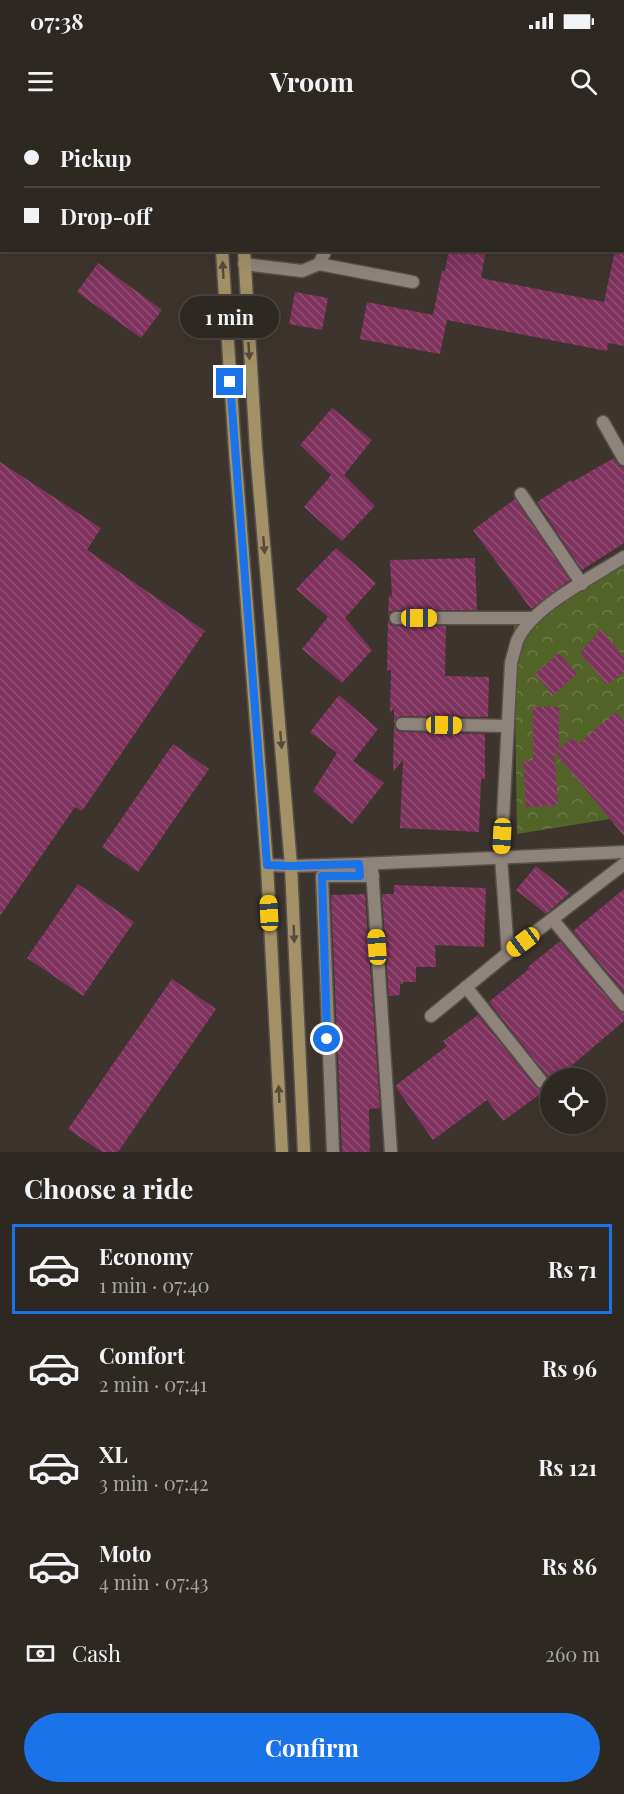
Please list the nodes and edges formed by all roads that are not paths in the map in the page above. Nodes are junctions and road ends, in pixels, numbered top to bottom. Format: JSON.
{"nodes":[{"id":1,"x":222,"y":252,"type":"edge"},
{"id":2,"x":244,"y":252,"type":"edge"},
{"id":3,"x":325,"y":252,"type":"edge"},
{"id":4,"x":244,"y":264,"type":"junction"},
{"id":5,"x":319,"y":264,"type":"junction"},
{"id":6,"x":413,"y":282,"type":"dead end"},
{"id":7,"x":603,"y":422,"type":"dead end"},
{"id":8,"x":624,"y":459,"type":"edge"},
{"id":9,"x":521,"y":494,"type":"dead end"},
{"id":10,"x":624,"y":557,"type":"edge"},
{"id":11,"x":582,"y":584,"type":"junction"},
{"id":12,"x":396,"y":618,"type":"dead end"},
{"id":13,"x":532,"y":618,"type":"junction"},
{"id":14,"x":402,"y":724,"type":"dead end"},
{"id":15,"x":508,"y":726,"type":"junction"},
{"id":16,"x":624,"y":852,"type":"edge"},
{"id":17,"x":501,"y":858,"type":"junction"},
{"id":18,"x":372,"y":863,"type":"junction"},
{"id":19,"x":624,"y":864,"type":"edge"},
{"id":20,"x":267,"y":865,"type":"junction"},
{"id":21,"x":291,"y":866,"type":"junction"},
{"id":22,"x":359,"y":870,"type":"junction"},
{"id":23,"x":373,"y":876,"type":"junction"},
{"id":24,"x":553,"y":920,"type":"junction"},
{"id":25,"x":508,"y":953,"type":"junction"},
{"id":26,"x":466,"y":987,"type":"junction"},
{"id":27,"x":624,"y":1005,"type":"edge"},
{"id":28,"x":432,"y":1016,"type":"dead end"},
{"id":29,"x":540,"y":1080,"type":"edge"},
{"id":30,"x":282,"y":1152,"type":"edge"},
{"id":31,"x":304,"y":1152,"type":"edge"},
{"id":32,"x":333,"y":1152,"type":"edge"},
{"id":33,"x":391,"y":1152,"type":"edge"}],
"edges":[{"from":20,"to":1,"type":"street","one_way":true},
{"from":2,"to":4,"type":"street"},
{"from":3,"to":5,"type":"street"},
{"from":4,"to":5,"type":"street"},
{"from":4,"to":21,"type":"street","one_way":true},
{"from":5,"to":6,"type":"street"},
{"from":7,"to":8,"type":"street"},
{"from":9,"to":11,"type":"street"},
{"from":10,"to":11,"type":"street"},
{"from":11,"to":13,"type":"street"},
{"from":12,"to":13,"type":"street"},
{"from":13,"to":15,"type":"street"},
{"from":14,"to":15,"type":"street"},
{"from":15,"to":17,"type":"street"},
{"from":16,"to":17,"type":"street"},
{"from":17,"to":18,"type":"street"},
{"from":17,"to":25,"type":"street"},
{"from":18,"to":22,"type":"street"},
{"from":18,"to":23,"type":"street"},
{"from":19,"to":24,"type":"street"},
{"from":20,"to":21,"type":"street"},
{"from":30,"to":20,"type":"street","one_way":true},
{"from":21,"to":22,"type":"street"},
{"from":21,"to":31,"type":"street","one_way":true},
{"from":22,"to":23,"type":"street"},
{"from":22,"to":32,"type":"street"},
{"from":23,"to":33,"type":"street"},
{"from":24,"to":25,"type":"street"},
{"from":24,"to":27,"type":"street"},
{"from":25,"to":26,"type":"street"},
{"from":26,"to":28,"type":"street"},
{"from":26,"to":29,"type":"street"}]}
